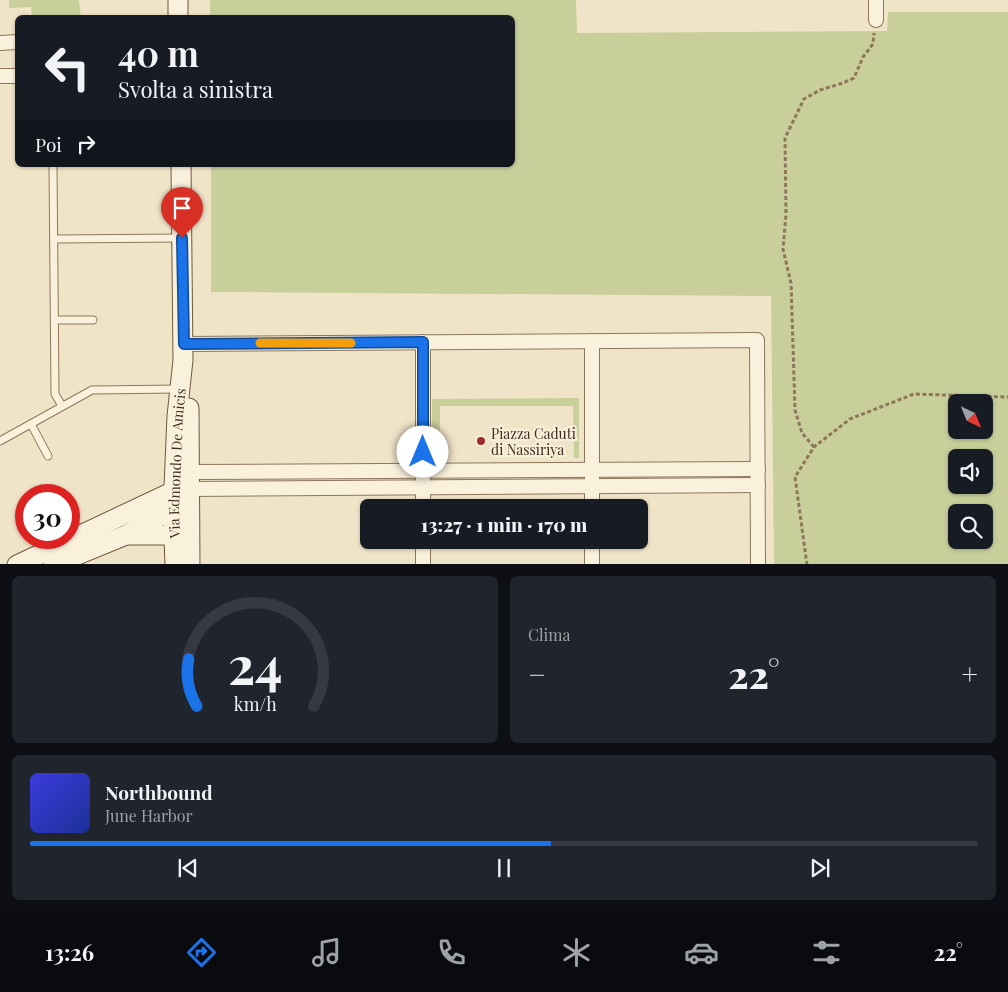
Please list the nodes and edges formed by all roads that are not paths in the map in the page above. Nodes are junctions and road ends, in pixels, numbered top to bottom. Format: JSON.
{"nodes":[{"id":1,"x":178,"y":0,"type":"edge"},
{"id":2,"x":876,"y":0,"type":"edge"},
{"id":3,"x":178,"y":15,"type":"edge"},
{"id":4,"x":876,"y":20,"type":"road end"},
{"id":5,"x":15,"y":42,"type":"edge"},
{"id":6,"x":0,"y":43,"type":"edge"},
{"id":7,"x":0,"y":76,"type":"edge"},
{"id":8,"x":15,"y":76,"type":"edge"},
{"id":9,"x":54,"y":167,"type":"edge"},
{"id":10,"x":180,"y":167,"type":"edge"},
{"id":11,"x":182,"y":238,"type":"junction"},
{"id":12,"x":54,"y":239,"type":"junction"},
{"id":13,"x":55,"y":320,"type":"junction"},
{"id":14,"x":93,"y":320,"type":"dead end"},
{"id":15,"x":592,"y":341,"type":"junction"},
{"id":16,"x":423,"y":342,"type":"junction"},
{"id":17,"x":184,"y":352,"type":"junction"},
{"id":18,"x":180,"y":389,"type":"junction"},
{"id":19,"x":62,"y":406,"type":"junction"},
{"id":20,"x":31,"y":424,"type":"junction"},
{"id":21,"x":0,"y":441,"type":"edge"},
{"id":22,"x":48,"y":456,"type":"dead end"},
{"id":23,"x":758,"y":469,"type":"junction"},
{"id":24,"x":592,"y":470,"type":"junction"},
{"id":25,"x":423,"y":471,"type":"junction"},
{"id":26,"x":758,"y":485,"type":"junction"},
{"id":27,"x":592,"y":486,"type":"junction"},
{"id":28,"x":423,"y":487,"type":"junction"},
{"id":29,"x":183,"y":494,"type":"junction"},
{"id":30,"x":423,"y":499,"type":"edge"},
{"id":31,"x":592,"y":499,"type":"edge"},
{"id":32,"x":126,"y":535,"type":"junction"},
{"id":33,"x":174,"y":537,"type":"junction"},
{"id":34,"x":423,"y":549,"type":"edge"},
{"id":35,"x":592,"y":549,"type":"edge"},
{"id":36,"x":17,"y":564,"type":"edge"},
{"id":37,"x":53,"y":564,"type":"edge"},
{"id":38,"x":175,"y":564,"type":"edge"},
{"id":39,"x":190,"y":564,"type":"edge"},
{"id":40,"x":423,"y":564,"type":"edge"},
{"id":41,"x":592,"y":564,"type":"edge"},
{"id":42,"x":758,"y":564,"type":"edge"}],
"edges":[{"from":1,"to":3,"type":"main road"},
{"from":2,"to":4,"type":"street"},
{"from":5,"to":6,"type":"street"},
{"from":7,"to":8,"type":"street"},
{"from":9,"to":12,"type":"lane"},
{"from":10,"to":11,"type":"main road","name":"Via Edmondo De Amicis"},
{"from":11,"to":12,"type":"lane"},
{"from":11,"to":17,"type":"main road","name":"Via Edmondo De Amicis"},
{"from":12,"to":13,"type":"lane"},
{"from":13,"to":14,"type":"lane"},
{"from":13,"to":19,"type":"lane"},
{"from":15,"to":16,"type":"street"},
{"from":15,"to":23,"type":"street"},
{"from":15,"to":24,"type":"street"},
{"from":16,"to":17,"type":"street"},
{"from":16,"to":25,"type":"street"},
{"from":17,"to":18,"type":"main road","name":"Via Edmondo De Amicis"},
{"from":17,"to":29,"type":"main road","name":"Via Edmondo De Amicis"},
{"from":18,"to":19,"type":"lane"},
{"from":18,"to":29,"type":"main road","name":"Via Edmondo De Amicis"},
{"from":19,"to":20,"type":"lane"},
{"from":20,"to":21,"type":"lane"},
{"from":20,"to":22,"type":"lane"},
{"from":23,"to":24,"type":"street"},
{"from":23,"to":26,"type":"street"},
{"from":24,"to":25,"type":"street"},
{"from":24,"to":27,"type":"street"},
{"from":25,"to":28,"type":"street"},
{"from":25,"to":29,"type":"street"},
{"from":26,"to":27,"type":"street"},
{"from":26,"to":42,"type":"street"},
{"from":27,"to":28,"type":"street"},
{"from":27,"to":31,"type":"street"},
{"from":28,"to":29,"type":"street"},
{"from":28,"to":30,"type":"street"},
{"from":29,"to":32,"type":"main road"},
{"from":29,"to":33,"type":"main road","name":"Via Edmondo De Amicis"},
{"from":29,"to":36,"type":"main road"},
{"from":29,"to":39,"type":"main road","name":"Via Edmondo De Amicis"},
{"from":32,"to":33,"type":"main road"},
{"from":32,"to":37,"type":"main road"},
{"from":33,"to":38,"type":"main road","name":"Via Edmondo De Amicis"},
{"from":34,"to":40,"type":"street"},
{"from":35,"to":41,"type":"street"}]}
